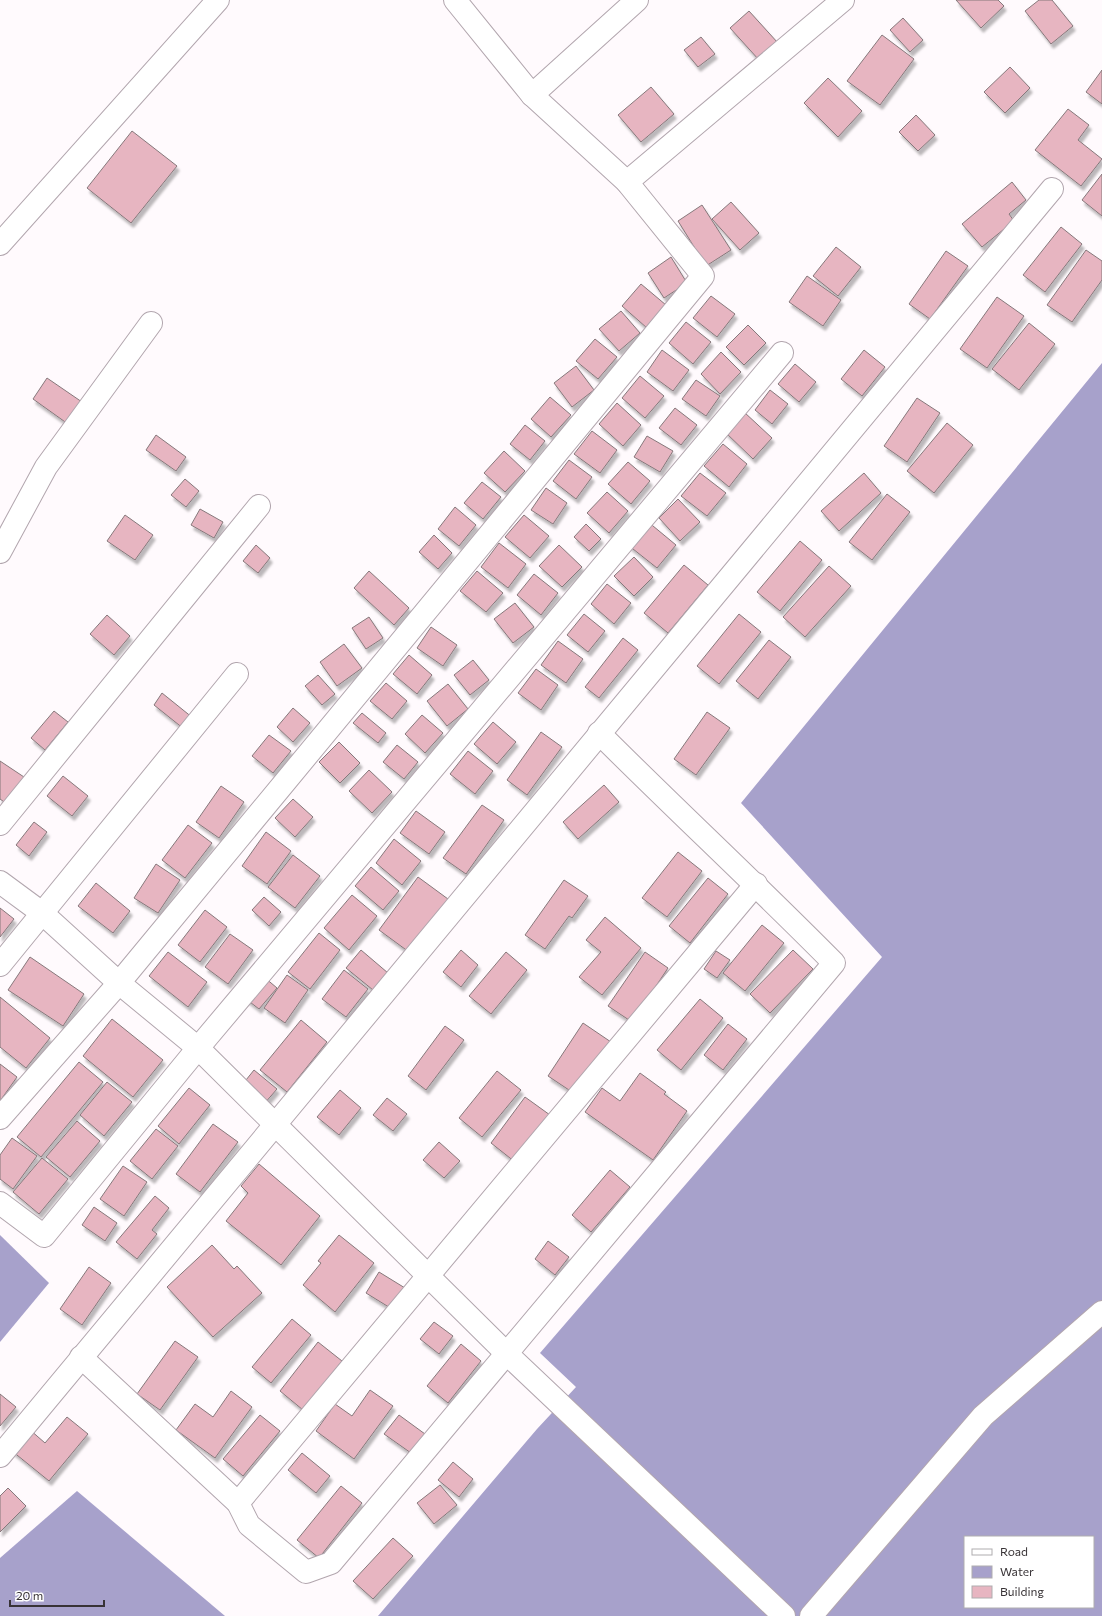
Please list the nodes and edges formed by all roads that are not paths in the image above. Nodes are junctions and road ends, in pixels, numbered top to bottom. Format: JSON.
{"nodes":[{"id":1,"x":218,"y":0,"type":"edge"},
{"id":2,"x":456,"y":0,"type":"edge"},
{"id":3,"x":638,"y":0,"type":"edge"},
{"id":4,"x":843,"y":0,"type":"edge"},
{"id":5,"x":532,"y":95,"type":"junction"},
{"id":6,"x":628,"y":182,"type":"junction"},
{"id":7,"x":1052,"y":189,"type":"dead end"},
{"id":8,"x":0,"y":244,"type":"edge"},
{"id":9,"x":151,"y":323,"type":"dead end"},
{"id":10,"x":782,"y":353,"type":"dead end"},
{"id":11,"x":258,"y":506,"type":"dead end"},
{"id":12,"x":0,"y":552,"type":"edge"},
{"id":13,"x":237,"y":674,"type":"dead end"},
{"id":14,"x":599,"y":733,"type":"junction"},
{"id":15,"x":0,"y":824,"type":"edge"},
{"id":16,"x":0,"y":882,"type":"edge"},
{"id":17,"x":756,"y":884,"type":"junction"},
{"id":18,"x":42,"y":912,"type":"junction"},
{"id":19,"x":0,"y":965,"type":"edge"},
{"id":20,"x":119,"y":983,"type":"junction"},
{"id":21,"x":198,"y":1048,"type":"junction"},
{"id":22,"x":0,"y":1118,"type":"edge"},
{"id":23,"x":274,"y":1123,"type":"junction"},
{"id":24,"x":0,"y":1203,"type":"edge"},
{"id":25,"x":429,"y":1276,"type":"junction"},
{"id":26,"x":1102,"y":1312,"type":"edge"},
{"id":27,"x":506,"y":1353,"type":"junction"},
{"id":28,"x":81,"y":1357,"type":"junction"},
{"id":29,"x":0,"y":1456,"type":"edge"},
{"id":30,"x":238,"y":1503,"type":"junction"},
{"id":31,"x":784,"y":1616,"type":"edge"},
{"id":32,"x":811,"y":1616,"type":"edge"}],
"edges":[{"from":1,"to":8,"type":"street"},
{"from":2,"to":5,"type":"street"},
{"from":3,"to":5,"type":"street"},
{"from":4,"to":6,"type":"street"},
{"from":5,"to":6,"type":"street"},
{"from":6,"to":20,"type":"street"},
{"from":7,"to":14,"type":"street"},
{"from":9,"to":12,"type":"street"},
{"from":10,"to":21,"type":"street"},
{"from":11,"to":15,"type":"street"},
{"from":13,"to":18,"type":"street"},
{"from":14,"to":17,"type":"street"},
{"from":14,"to":23,"type":"street"},
{"from":16,"to":18,"type":"street"},
{"from":17,"to":25,"type":"street"},
{"from":17,"to":27,"type":"street"},
{"from":18,"to":19,"type":"street"},
{"from":18,"to":20,"type":"street"},
{"from":20,"to":21,"type":"street"},
{"from":20,"to":22,"type":"street"},
{"from":21,"to":23,"type":"street"},
{"from":21,"to":24,"type":"street"},
{"from":23,"to":25,"type":"street"},
{"from":23,"to":28,"type":"street"},
{"from":25,"to":27,"type":"street"},
{"from":25,"to":30,"type":"street"},
{"from":26,"to":32,"type":"street"},
{"from":27,"to":30,"type":"street"},
{"from":27,"to":31,"type":"street"},
{"from":28,"to":29,"type":"street"},
{"from":28,"to":30,"type":"street"}]}
